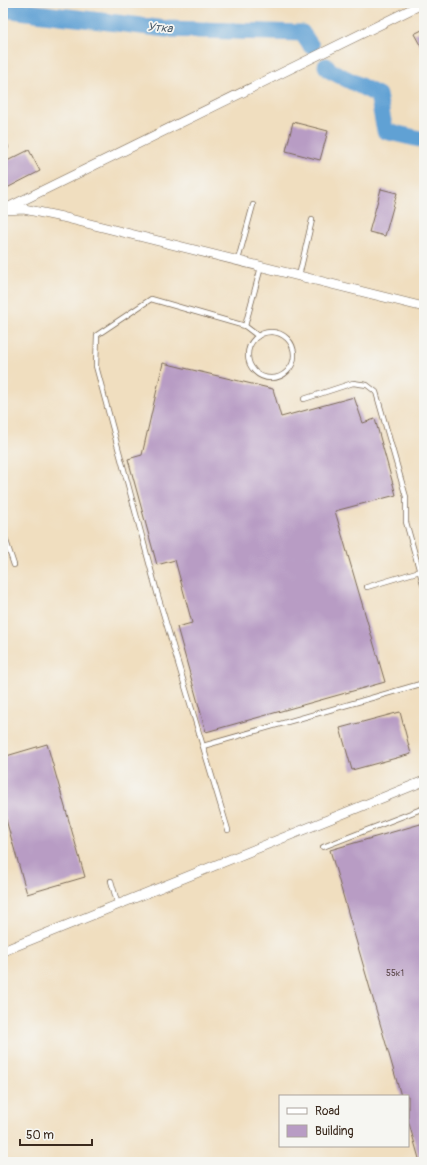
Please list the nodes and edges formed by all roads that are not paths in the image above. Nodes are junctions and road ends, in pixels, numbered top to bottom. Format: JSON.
{"nodes":[{"id":1,"x":424,"y":3,"type":"edge"},
{"id":2,"x":253,"y":205,"type":"dead end"},
{"id":3,"x":3,"y":210,"type":"edge"},
{"id":4,"x":312,"y":220,"type":"dead end"},
{"id":5,"x":238,"y":260,"type":"junction"},
{"id":6,"x":261,"y":267,"type":"junction"},
{"id":7,"x":299,"y":276,"type":"junction"},
{"id":8,"x":424,"y":307,"type":"edge"},
{"id":9,"x":245,"y":326,"type":"junction"},
{"id":10,"x":258,"y":336,"type":"junction"},
{"id":11,"x":304,"y":399,"type":"dead end"},
{"id":12,"x":3,"y":532,"type":"edge"},
{"id":13,"x":14,"y":565,"type":"dead end"},
{"id":14,"x":420,"y":571,"type":"junction"},
{"id":15,"x":424,"y":586,"type":"edge"},
{"id":16,"x":367,"y":587,"type":"dead end"},
{"id":17,"x":424,"y":684,"type":"edge"},
{"id":18,"x":203,"y":746,"type":"junction"},
{"id":19,"x":424,"y":781,"type":"edge"},
{"id":20,"x":424,"y":808,"type":"edge"},
{"id":21,"x":228,"y":830,"type":"dead end"},
{"id":22,"x":323,"y":847,"type":"dead end"},
{"id":23,"x":111,"y":881,"type":"dead end"},
{"id":24,"x":118,"y":905,"type":"junction"},
{"id":25,"x":3,"y":951,"type":"edge"}],
"edges":[{"from":1,"to":3,"type":"street"},
{"from":2,"to":5,"type":"lane"},
{"from":3,"to":5,"type":"street"},
{"from":4,"to":7,"type":"lane"},
{"from":5,"to":6,"type":"street"},
{"from":6,"to":7,"type":"street"},
{"from":6,"to":9,"type":"lane"},
{"from":7,"to":8,"type":"street"},
{"from":9,"to":10,"type":"lane"},
{"from":9,"to":18,"type":"lane"},
{"from":10,"to":10,"type":"lane"},
{"from":11,"to":14,"type":"lane"},
{"from":12,"to":13,"type":"lane"},
{"from":14,"to":15,"type":"lane"},
{"from":14,"to":16,"type":"lane"},
{"from":17,"to":18,"type":"lane"},
{"from":18,"to":21,"type":"lane"},
{"from":19,"to":24,"type":"street"},
{"from":20,"to":22,"type":"lane"},
{"from":23,"to":24,"type":"lane"},
{"from":24,"to":25,"type":"street"}]}
